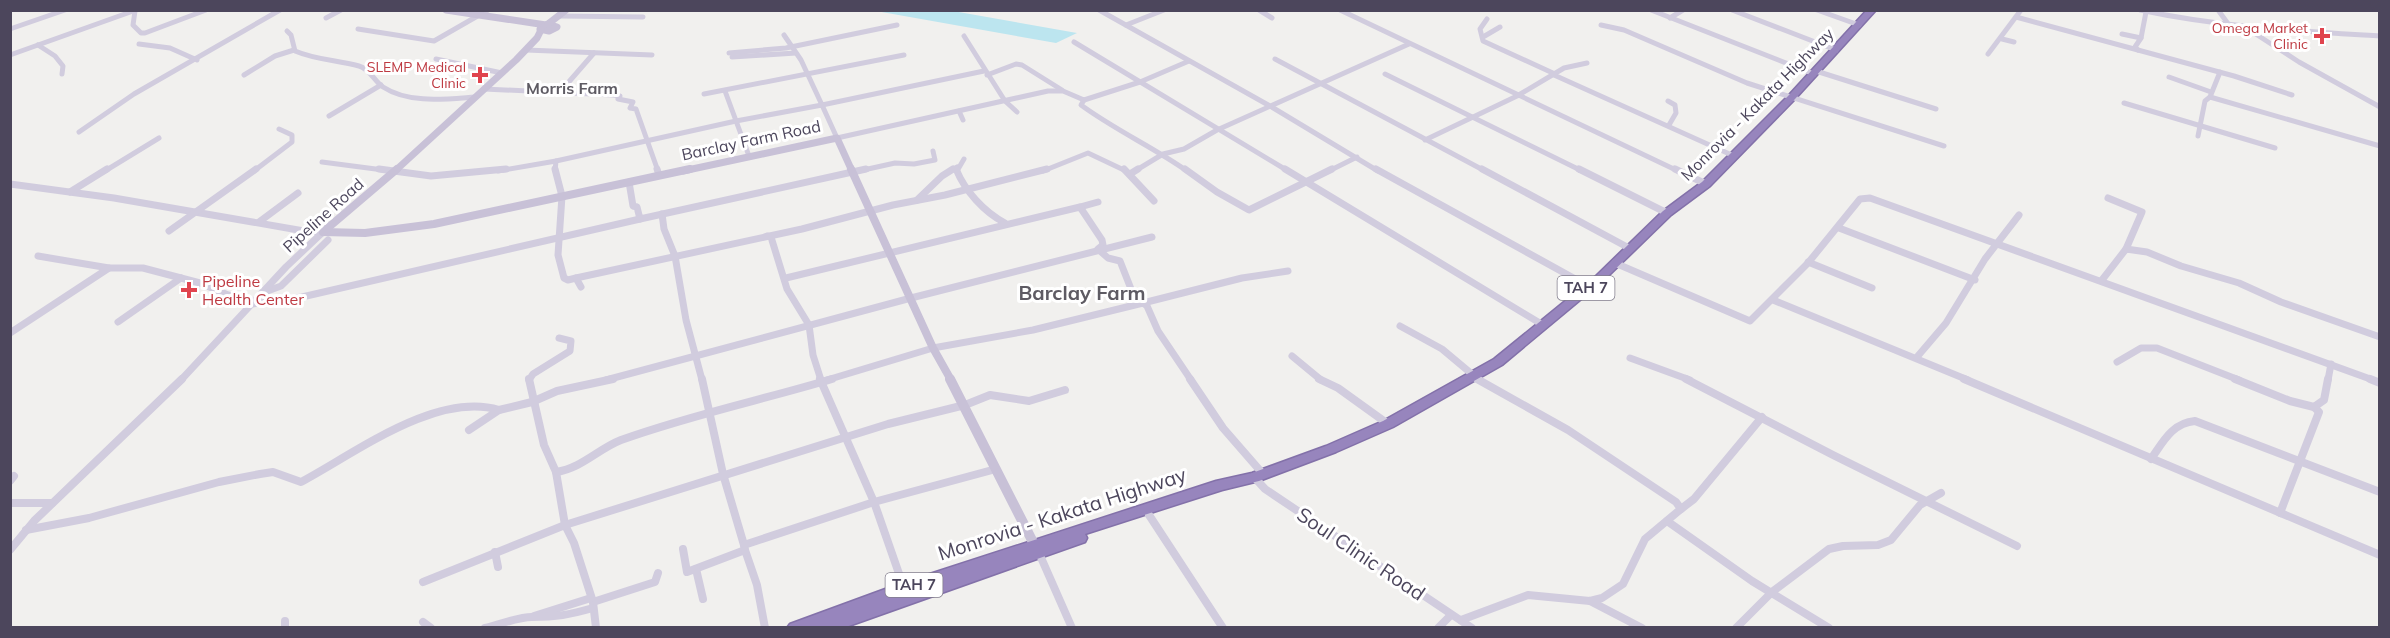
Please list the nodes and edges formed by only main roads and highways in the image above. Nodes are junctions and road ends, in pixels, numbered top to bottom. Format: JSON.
{"nodes":[{"id":1,"x":1872,"y":10,"type":"edge"},
{"id":2,"x":1253,"y":478,"type":"junction"},
{"id":3,"x":1037,"y":549,"type":"junction"},
{"id":4,"x":795,"y":627,"type":"edge"},
{"id":5,"x":823,"y":627,"type":"edge"}],
"edges":[{"from":1,"to":2,"type":"highway","name":"Monrovia - Kakata Highway","number":"TAH 7"},
{"from":2,"to":3,"type":"highway","name":"Monrovia - Kakata Highway","number":"TAH 7"},
{"from":2,"to":3,"type":"highway","name":"Monrovia - Kakata Highway","number":"TAH 7"},
{"from":3,"to":4,"type":"highway","name":"Monrovia - Kakata Highway","number":"TAH 7"},
{"from":3,"to":5,"type":"highway","name":"Monrovia - Kakata Highway","number":"TAH 7"}]}
